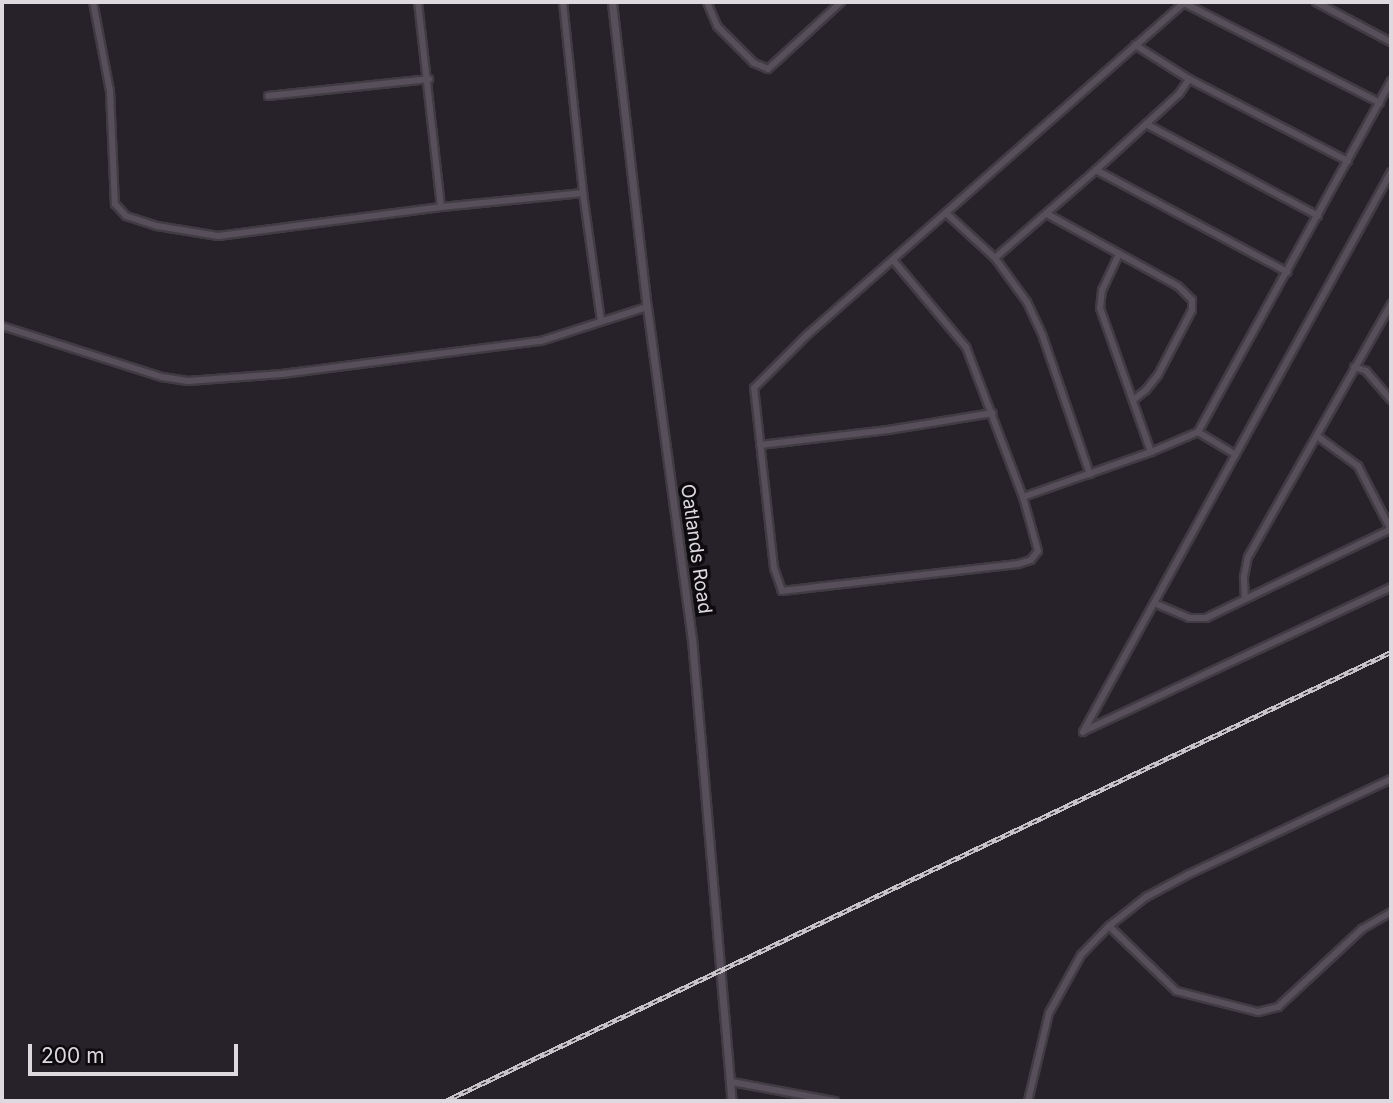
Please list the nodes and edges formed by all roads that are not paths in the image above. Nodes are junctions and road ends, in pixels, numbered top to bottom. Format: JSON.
{"nodes":[{"id":1,"x":93,"y":2,"type":"edge"},
{"id":2,"x":418,"y":2,"type":"edge"},
{"id":3,"x":563,"y":2,"type":"edge"},
{"id":4,"x":612,"y":2,"type":"edge"},
{"id":5,"x":707,"y":2,"type":"edge"},
{"id":6,"x":841,"y":2,"type":"edge"},
{"id":7,"x":1185,"y":2,"type":"edge"},
{"id":8,"x":1316,"y":2,"type":"edge"},
{"id":9,"x":1391,"y":42,"type":"edge"},
{"id":10,"x":1135,"y":45,"type":"junction"},
{"id":11,"x":429,"y":79,"type":"junction"},
{"id":12,"x":1189,"y":79,"type":"junction"},
{"id":13,"x":1391,"y":81,"type":"edge"},
{"id":14,"x":268,"y":96,"type":"dead end"},
{"id":15,"x":1380,"y":103,"type":"junction"},
{"id":16,"x":1146,"y":124,"type":"junction"},
{"id":17,"x":1348,"y":161,"type":"junction"},
{"id":18,"x":1096,"y":170,"type":"junction"},
{"id":19,"x":1391,"y":172,"type":"edge"},
{"id":20,"x":583,"y":193,"type":"junction"},
{"id":21,"x":441,"y":207,"type":"junction"},
{"id":22,"x":946,"y":213,"type":"junction"},
{"id":23,"x":1047,"y":214,"type":"junction"},
{"id":24,"x":1318,"y":216,"type":"junction"},
{"id":25,"x":1119,"y":254,"type":"junction"},
{"id":26,"x":995,"y":258,"type":"junction"},
{"id":27,"x":893,"y":260,"type":"junction"},
{"id":28,"x":1287,"y":272,"type":"junction"},
{"id":29,"x":647,"y":307,"type":"junction"},
{"id":30,"x":1390,"y":308,"type":"edge"},
{"id":31,"x":601,"y":321,"type":"junction"},
{"id":32,"x":2,"y":326,"type":"edge"},
{"id":33,"x":1354,"y":367,"type":"junction"},
{"id":34,"x":1133,"y":400,"type":"junction"},
{"id":35,"x":1391,"y":400,"type":"edge"},
{"id":36,"x":993,"y":413,"type":"junction"},
{"id":37,"x":1198,"y":432,"type":"junction"},
{"id":38,"x":1317,"y":436,"type":"junction"},
{"id":39,"x":760,"y":444,"type":"junction"},
{"id":40,"x":1152,"y":452,"type":"junction"},
{"id":41,"x":1236,"y":455,"type":"junction"},
{"id":42,"x":1090,"y":474,"type":"junction"},
{"id":43,"x":1023,"y":497,"type":"junction"},
{"id":44,"x":1391,"y":530,"type":"edge"},
{"id":45,"x":1391,"y":587,"type":"edge"},
{"id":46,"x":1245,"y":599,"type":"junction"},
{"id":47,"x":1154,"y":603,"type":"junction"},
{"id":48,"x":1391,"y":779,"type":"edge"},
{"id":49,"x":1391,"y":912,"type":"edge"},
{"id":50,"x":1109,"y":926,"type":"junction"},
{"id":51,"x":732,"y":1082,"type":"junction"},
{"id":52,"x":732,"y":1101,"type":"edge"},
{"id":53,"x":835,"y":1101,"type":"edge"},
{"id":54,"x":1028,"y":1101,"type":"edge"}],
"edges":[{"from":1,"to":21,"type":"street"},
{"from":2,"to":11,"type":"street"},
{"from":3,"to":20,"type":"street"},
{"from":4,"to":29,"type":"street","name":"Oatlands Road"},
{"from":5,"to":6,"type":"street"},
{"from":7,"to":10,"type":"street"},
{"from":7,"to":15,"type":"street"},
{"from":8,"to":9,"type":"street"},
{"from":10,"to":12,"type":"street"},
{"from":10,"to":22,"type":"street"},
{"from":11,"to":14,"type":"street"},
{"from":11,"to":21,"type":"street"},
{"from":12,"to":16,"type":"street"},
{"from":12,"to":17,"type":"street"},
{"from":13,"to":15,"type":"street"},
{"from":15,"to":17,"type":"street"},
{"from":16,"to":18,"type":"street"},
{"from":16,"to":24,"type":"street"},
{"from":17,"to":24,"type":"street"},
{"from":18,"to":23,"type":"street"},
{"from":18,"to":28,"type":"street"},
{"from":19,"to":41,"type":"street"},
{"from":20,"to":21,"type":"street"},
{"from":20,"to":31,"type":"street"},
{"from":22,"to":26,"type":"street"},
{"from":22,"to":27,"type":"street"},
{"from":23,"to":25,"type":"street"},
{"from":23,"to":26,"type":"street"},
{"from":24,"to":28,"type":"street"},
{"from":25,"to":34,"type":"street"},
{"from":25,"to":34,"type":"street"},
{"from":26,"to":42,"type":"street"},
{"from":27,"to":36,"type":"street"},
{"from":27,"to":39,"type":"street"},
{"from":28,"to":37,"type":"street"},
{"from":29,"to":31,"type":"street"},
{"from":29,"to":51,"type":"street","name":"Oatlands Road"},
{"from":30,"to":33,"type":"street"},
{"from":31,"to":32,"type":"street"},
{"from":33,"to":35,"type":"street"},
{"from":33,"to":38,"type":"street"},
{"from":34,"to":40,"type":"street"},
{"from":36,"to":39,"type":"street"},
{"from":36,"to":43,"type":"street"},
{"from":37,"to":40,"type":"street"},
{"from":37,"to":41,"type":"street"},
{"from":38,"to":44,"type":"street"},
{"from":38,"to":46,"type":"street"},
{"from":39,"to":43,"type":"street"},
{"from":40,"to":42,"type":"street"},
{"from":41,"to":47,"type":"street"},
{"from":42,"to":43,"type":"street"},
{"from":44,"to":46,"type":"street"},
{"from":45,"to":47,"type":"street"},
{"from":46,"to":47,"type":"street"},
{"from":48,"to":50,"type":"street"},
{"from":49,"to":50,"type":"street"},
{"from":50,"to":54,"type":"street"},
{"from":51,"to":52,"type":"street","name":"Oatlands Road"},
{"from":51,"to":53,"type":"street"}]}
